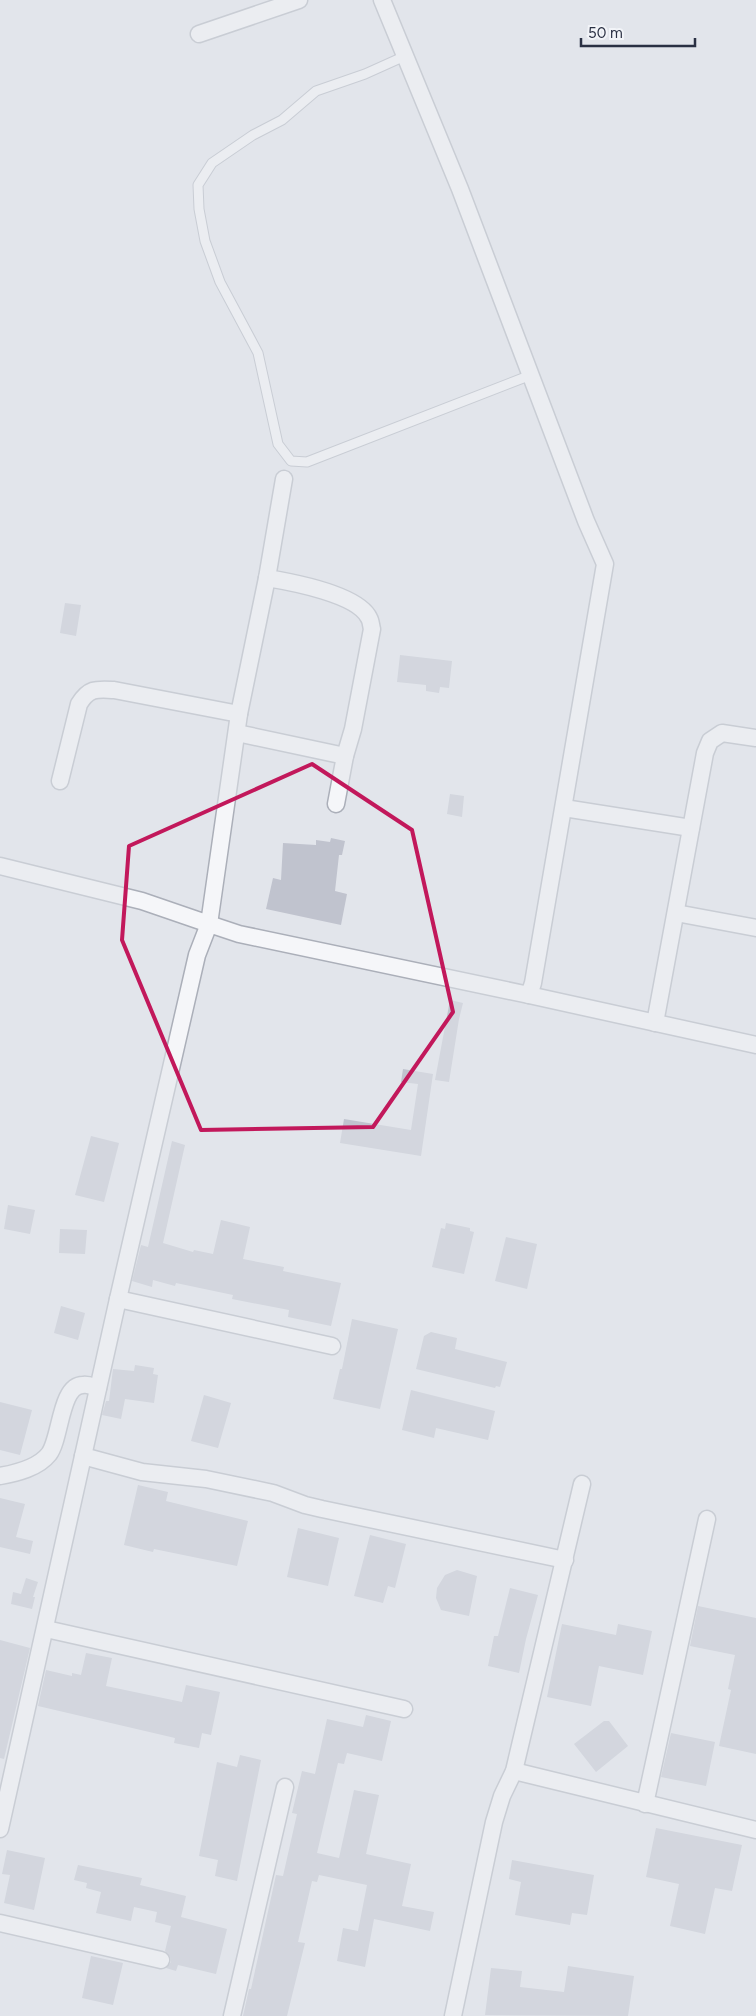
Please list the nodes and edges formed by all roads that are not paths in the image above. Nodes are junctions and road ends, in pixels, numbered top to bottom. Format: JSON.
{"nodes":[{"id":1,"x":300,"y":0,"type":"edge"},
{"id":2,"x":382,"y":0,"type":"edge"},
{"id":3,"x":199,"y":34,"type":"dead end"},
{"id":4,"x":405,"y":56,"type":"junction"},
{"id":5,"x":531,"y":375,"type":"junction"},
{"id":6,"x":284,"y":479,"type":"dead end"},
{"id":7,"x":267,"y":578,"type":"junction"},
{"id":8,"x":239,"y":714,"type":"junction"},
{"id":9,"x":238,"y":733,"type":"junction"},
{"id":10,"x":756,"y":738,"type":"edge"},
{"id":11,"x":345,"y":756,"type":"junction"},
{"id":12,"x":60,"y":781,"type":"dead end"},
{"id":13,"x":336,"y":804,"type":"dead end"},
{"id":14,"x":564,"y":808,"type":"junction"},
{"id":15,"x":691,"y":828,"type":"junction"},
{"id":16,"x":0,"y":866,"type":"edge"},
{"id":17,"x":676,"y":913,"type":"junction"},
{"id":18,"x":209,"y":924,"type":"junction"},
{"id":19,"x":756,"y":928,"type":"edge"},
{"id":20,"x":529,"y":995,"type":"junction"},
{"id":21,"x":656,"y":1023,"type":"junction"},
{"id":22,"x":756,"y":1045,"type":"edge"},
{"id":23,"x":118,"y":1298,"type":"junction"},
{"id":24,"x":332,"y":1346,"type":"dead end"},
{"id":25,"x":98,"y":1388,"type":"junction"},
{"id":26,"x":83,"y":1456,"type":"junction"},
{"id":27,"x":0,"y":1476,"type":"edge"},
{"id":28,"x":582,"y":1484,"type":"dead end"},
{"id":29,"x":707,"y":1519,"type":"dead end"},
{"id":30,"x":564,"y":1560,"type":"junction"},
{"id":31,"x":46,"y":1629,"type":"junction"},
{"id":32,"x":404,"y":1709,"type":"dead end"},
{"id":33,"x":514,"y":1771,"type":"junction"},
{"id":34,"x":285,"y":1787,"type":"dead end"},
{"id":35,"x":645,"y":1804,"type":"junction"},
{"id":36,"x":2,"y":1809,"type":"edge"},
{"id":37,"x":0,"y":1829,"type":"edge"},
{"id":38,"x":756,"y":1830,"type":"edge"},
{"id":39,"x":0,"y":1923,"type":"edge"},
{"id":40,"x":162,"y":1960,"type":"dead end"},
{"id":41,"x":232,"y":2016,"type":"edge"},
{"id":42,"x":453,"y":2016,"type":"edge"}],
"edges":[{"from":1,"to":3,"type":"street"},
{"from":2,"to":4,"type":"street"},
{"from":4,"to":5,"type":"street"},
{"from":4,"to":5,"type":"lane"},
{"from":5,"to":14,"type":"street"},
{"from":6,"to":7,"type":"street"},
{"from":7,"to":8,"type":"street"},
{"from":7,"to":11,"type":"street"},
{"from":8,"to":9,"type":"street"},
{"from":8,"to":12,"type":"street"},
{"from":9,"to":11,"type":"street"},
{"from":9,"to":18,"type":"street"},
{"from":10,"to":15,"type":"street"},
{"from":11,"to":13,"type":"street"},
{"from":14,"to":15,"type":"street"},
{"from":14,"to":20,"type":"street"},
{"from":15,"to":17,"type":"street"},
{"from":16,"to":18,"type":"street"},
{"from":17,"to":19,"type":"street"},
{"from":17,"to":21,"type":"street"},
{"from":18,"to":20,"type":"street"},
{"from":18,"to":23,"type":"street"},
{"from":20,"to":21,"type":"street"},
{"from":21,"to":22,"type":"street"},
{"from":23,"to":24,"type":"street"},
{"from":23,"to":25,"type":"street"},
{"from":25,"to":26,"type":"street"},
{"from":25,"to":27,"type":"street"},
{"from":26,"to":30,"type":"street"},
{"from":26,"to":31,"type":"street"},
{"from":28,"to":30,"type":"street"},
{"from":29,"to":35,"type":"street"},
{"from":30,"to":33,"type":"street"},
{"from":31,"to":32,"type":"street"},
{"from":31,"to":36,"type":"street"},
{"from":33,"to":35,"type":"street"},
{"from":33,"to":42,"type":"street"},
{"from":34,"to":41,"type":"street"},
{"from":35,"to":38,"type":"street"},
{"from":36,"to":37,"type":"street"},
{"from":39,"to":40,"type":"street"}]}
